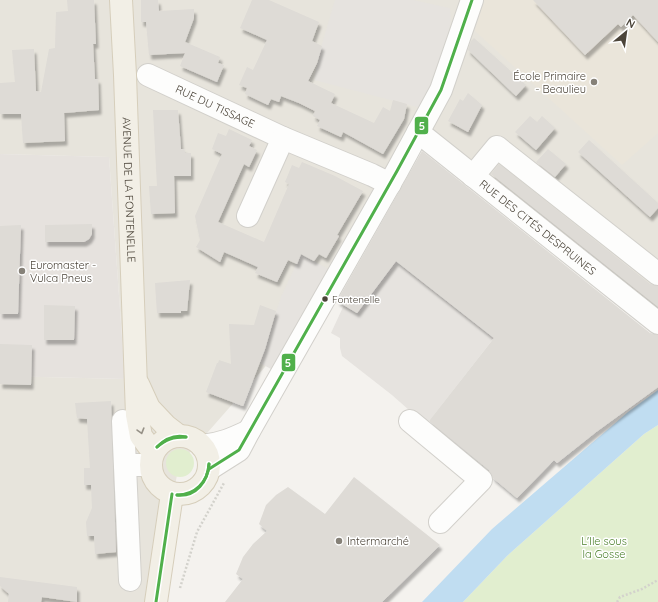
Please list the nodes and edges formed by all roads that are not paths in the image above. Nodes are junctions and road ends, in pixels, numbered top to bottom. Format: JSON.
{"nodes":[{"id":1,"x":121,"y":0,"type":"edge"},
{"id":2,"x":472,"y":0,"type":"edge"},
{"id":3,"x":148,"y":75,"type":"dead end"},
{"id":4,"x":418,"y":132,"type":"junction"},
{"id":5,"x":283,"y":138,"type":"junction"},
{"id":6,"x":473,"y":176,"type":"junction"},
{"id":7,"x":390,"y":184,"type":"junction"},
{"id":8,"x":248,"y":216,"type":"dead end"},
{"id":9,"x":658,"y":274,"type":"edge"},
{"id":10,"x":658,"y":323,"type":"edge"},
{"id":11,"x":136,"y":379,"type":"junction"},
{"id":12,"x":123,"y":421,"type":"dead end"},
{"id":13,"x":410,"y":421,"type":"dead end"},
{"id":14,"x":249,"y":431,"type":"junction"},
{"id":15,"x":178,"y":436,"type":"junction"},
{"id":16,"x":202,"y":446,"type":"junction"},
{"id":17,"x":152,"y":458,"type":"junction"},
{"id":18,"x":125,"y":465,"type":"junction"},
{"id":19,"x":209,"y":469,"type":"junction"},
{"id":20,"x":172,"y":494,"type":"junction"},
{"id":21,"x":440,"y":522,"type":"dead end"},
{"id":22,"x":130,"y":580,"type":"dead end"},
{"id":23,"x":156,"y":602,"type":"edge"}],
"edges":[{"from":1,"to":11,"type":"main road","name":"AVENUE DE LA FONTENELLE"},
{"from":2,"to":4,"type":"street"},
{"from":3,"to":5,"type":"street","name":"RUE DU TISSAGE"},
{"from":4,"to":6,"type":"street","name":"RUE DES CITÉS DESPRUINES"},
{"from":4,"to":7,"type":"street"},
{"from":5,"to":7,"type":"street","name":"RUE DU TISSAGE"},
{"from":5,"to":8,"type":"street"},
{"from":6,"to":9,"type":"street"},
{"from":6,"to":10,"type":"street","name":"RUE DES CITÉS DESPRUINES"},
{"from":7,"to":14,"type":"street"},
{"from":11,"to":15,"type":"main road","name":"AVENUE DE LA FONTENELLE"},
{"from":11,"to":17,"type":"main road","name":"AVENUE DE LA FONTENELLE","one_way":true},
{"from":12,"to":18,"type":"street"},
{"from":13,"to":21,"type":"street"},
{"from":14,"to":16,"type":"street"},
{"from":14,"to":19,"type":"street"},
{"from":15,"to":16,"type":"main road"},
{"from":15,"to":17,"type":"main road"},
{"from":16,"to":19,"type":"main road"},
{"from":17,"to":18,"type":"street"},
{"from":17,"to":20,"type":"main road"},
{"from":18,"to":22,"type":"street"},
{"from":19,"to":20,"type":"main road"},
{"from":20,"to":23,"type":"main road"}]}
